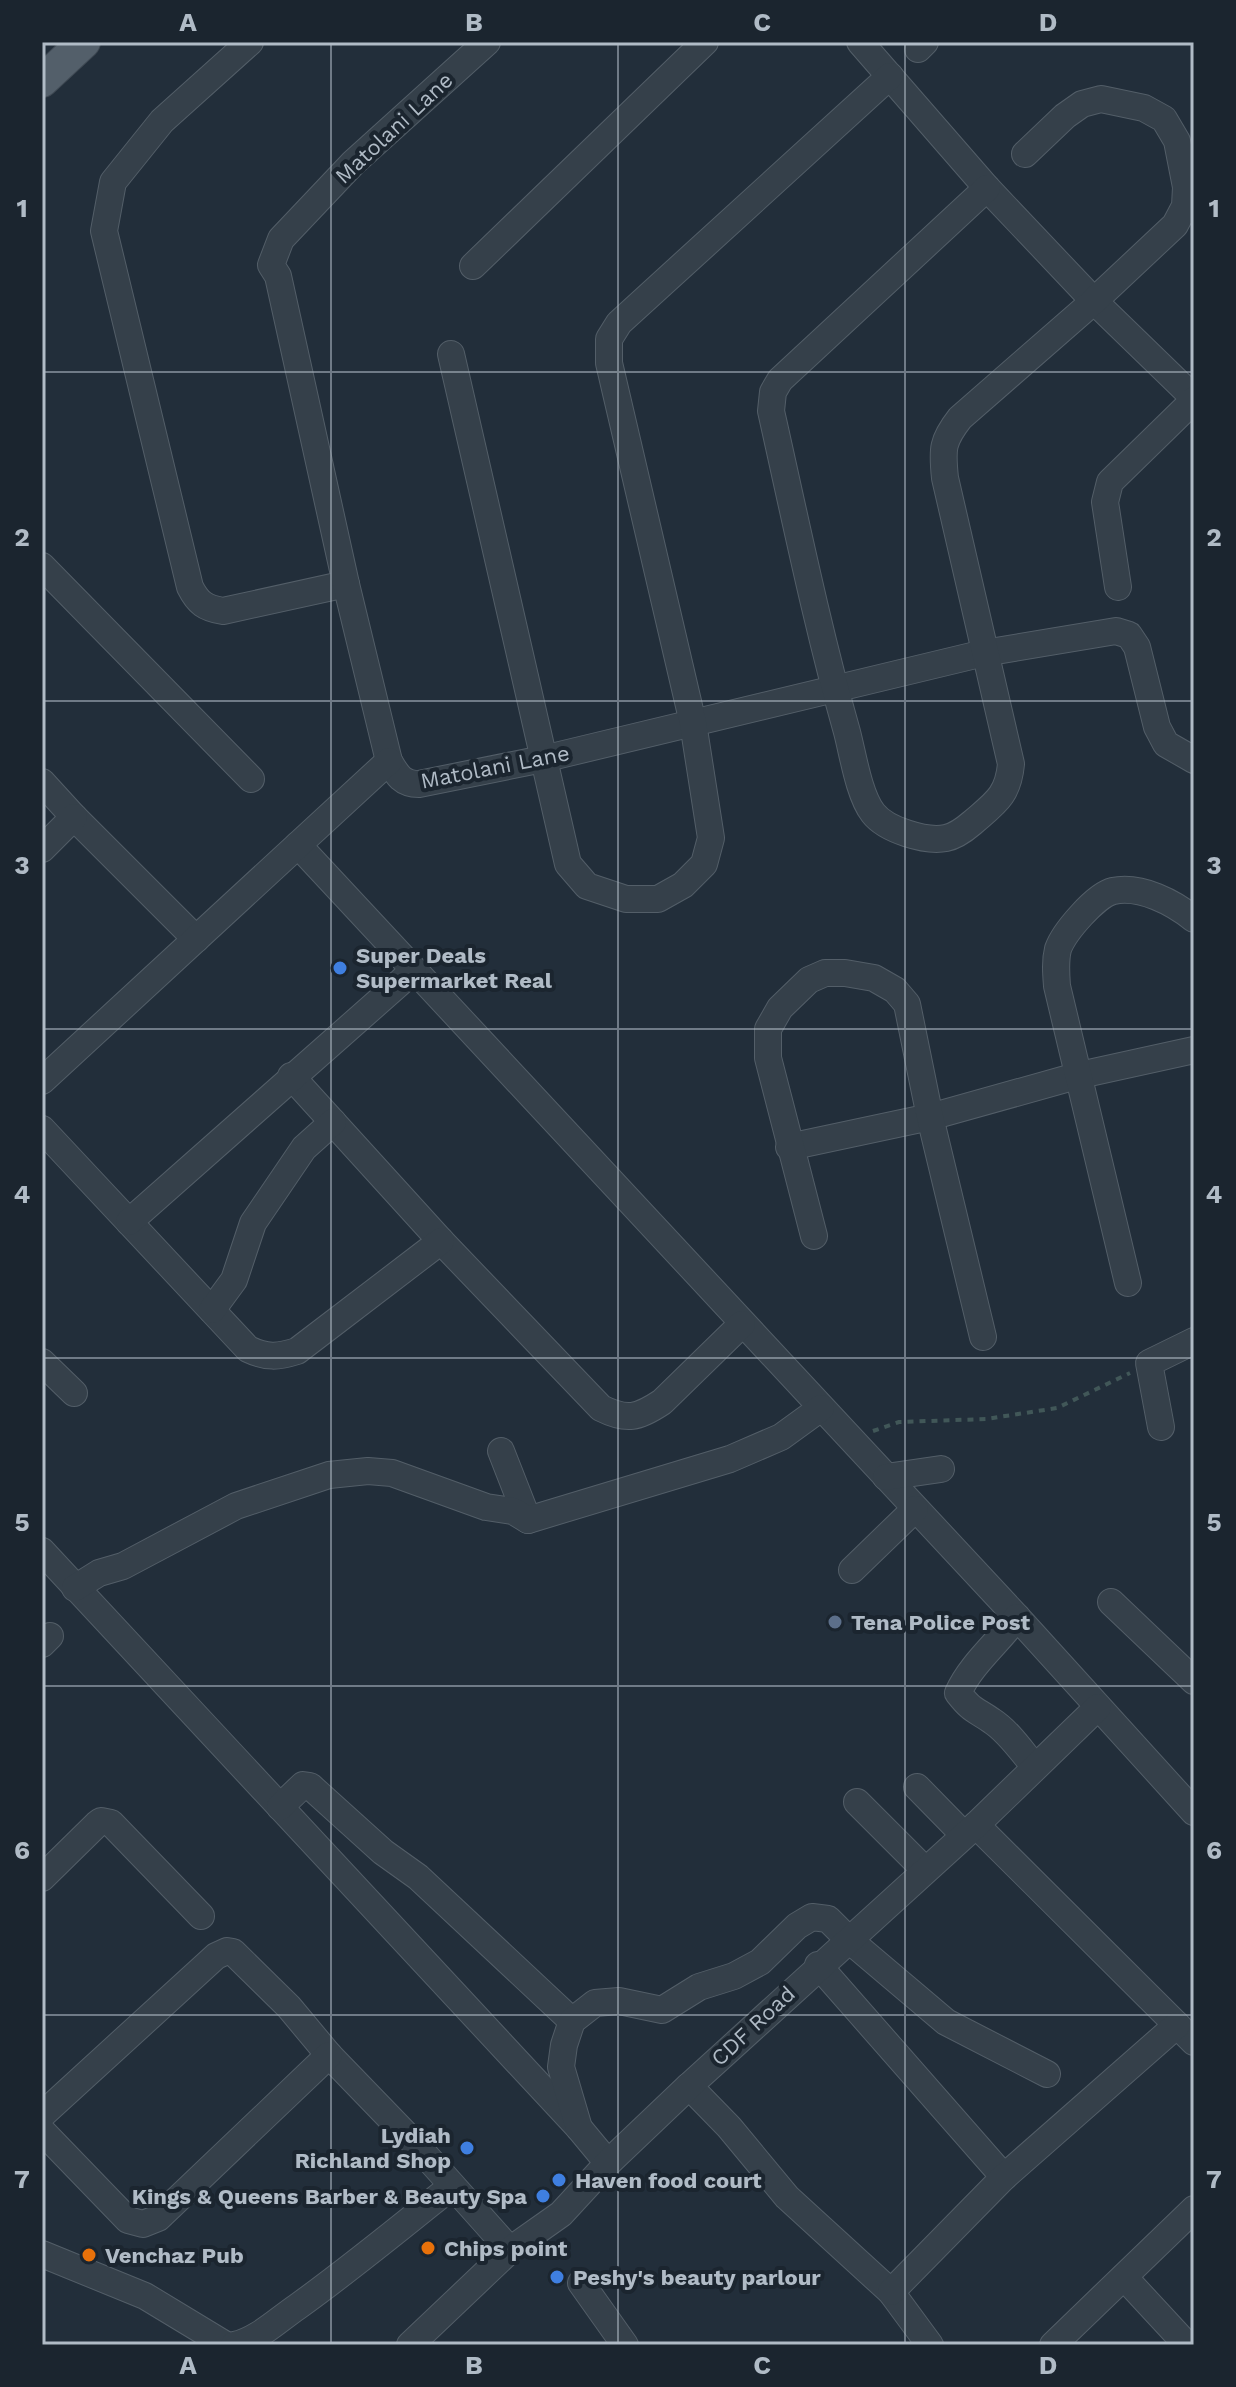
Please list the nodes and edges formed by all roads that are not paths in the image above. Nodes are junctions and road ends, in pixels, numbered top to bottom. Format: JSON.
{"nodes":[{"id":1,"x":84,"y":42,"type":"edge"},
{"id":2,"x":250,"y":42,"type":"edge"},
{"id":3,"x":487,"y":42,"type":"edge"},
{"id":4,"x":705,"y":42,"type":"edge"},
{"id":5,"x":860,"y":42,"type":"edge"},
{"id":6,"x":890,"y":76,"type":"junction"},
{"id":7,"x":42,"y":81,"type":"edge"},
{"id":8,"x":1025,"y":154,"type":"dead end"},
{"id":9,"x":987,"y":188,"type":"junction"},
{"id":10,"x":473,"y":266,"type":"dead end"},
{"id":11,"x":1094,"y":301,"type":"junction"},
{"id":12,"x":451,"y":354,"type":"dead end"},
{"id":13,"x":1194,"y":399,"type":"edge"},
{"id":14,"x":42,"y":566,"type":"edge"},
{"id":15,"x":346,"y":584,"type":"junction"},
{"id":16,"x":1118,"y":587,"type":"dead end"},
{"id":17,"x":984,"y":653,"type":"junction"},
{"id":18,"x":835,"y":691,"type":"junction"},
{"id":19,"x":693,"y":723,"type":"junction"},
{"id":20,"x":543,"y":759,"type":"junction"},
{"id":21,"x":1194,"y":760,"type":"edge"},
{"id":22,"x":389,"y":761,"type":"junction"},
{"id":23,"x":251,"y":779,"type":"dead end"},
{"id":24,"x":42,"y":782,"type":"edge"},
{"id":25,"x":74,"y":817,"type":"junction"},
{"id":26,"x":298,"y":845,"type":"junction"},
{"id":27,"x":42,"y":849,"type":"edge"},
{"id":28,"x":1194,"y":919,"type":"edge"},
{"id":29,"x":196,"y":939,"type":"junction"},
{"id":30,"x":413,"y":971,"type":"junction"},
{"id":31,"x":1194,"y":1050,"type":"edge"},
{"id":32,"x":1080,"y":1075,"type":"junction"},
{"id":33,"x":291,"y":1076,"type":"junction"},
{"id":34,"x":42,"y":1081,"type":"edge"},
{"id":35,"x":930,"y":1117,"type":"junction"},
{"id":36,"x":333,"y":1122,"type":"junction"},
{"id":37,"x":42,"y":1129,"type":"edge"},
{"id":38,"x":789,"y":1147,"type":"junction"},
{"id":39,"x":129,"y":1222,"type":"junction"},
{"id":40,"x":814,"y":1236,"type":"dead end"},
{"id":41,"x":441,"y":1241,"type":"junction"},
{"id":42,"x":1128,"y":1283,"type":"dead end"},
{"id":43,"x":212,"y":1310,"type":"junction"},
{"id":44,"x":742,"y":1324,"type":"junction"},
{"id":45,"x":983,"y":1337,"type":"dead end"},
{"id":46,"x":1194,"y":1341,"type":"edge"},
{"id":47,"x":42,"y":1362,"type":"edge"},
{"id":48,"x":74,"y":1393,"type":"dead end"},
{"id":49,"x":821,"y":1408,"type":"junction"},
{"id":50,"x":1161,"y":1427,"type":"dead end"},
{"id":51,"x":501,"y":1451,"type":"dead end"},
{"id":52,"x":941,"y":1469,"type":"dead end"},
{"id":53,"x":886,"y":1477,"type":"junction"},
{"id":54,"x":915,"y":1509,"type":"junction"},
{"id":55,"x":528,"y":1520,"type":"junction"},
{"id":56,"x":42,"y":1551,"type":"edge"},
{"id":57,"x":852,"y":1570,"type":"dead end"},
{"id":58,"x":75,"y":1588,"type":"junction"},
{"id":59,"x":1111,"y":1602,"type":"dead end"},
{"id":60,"x":1017,"y":1617,"type":"junction"},
{"id":61,"x":1194,"y":1681,"type":"edge"},
{"id":62,"x":1098,"y":1707,"type":"junction"},
{"id":63,"x":1035,"y":1767,"type":"junction"},
{"id":64,"x":917,"y":1787,"type":"dead end"},
{"id":65,"x":857,"y":1802,"type":"dead end"},
{"id":66,"x":280,"y":1807,"type":"junction"},
{"id":67,"x":1194,"y":1812,"type":"edge"},
{"id":68,"x":970,"y":1830,"type":"junction"},
{"id":69,"x":925,"y":1870,"type":"junction"},
{"id":70,"x":42,"y":1878,"type":"edge"},
{"id":71,"x":201,"y":1916,"type":"dead end"},
{"id":72,"x":848,"y":1939,"type":"junction"},
{"id":73,"x":818,"y":1965,"type":"junction"},
{"id":74,"x":572,"y":2021,"type":"junction"},
{"id":75,"x":1185,"y":2034,"type":"edge"},
{"id":76,"x":329,"y":2055,"type":"junction"},
{"id":77,"x":1047,"y":2074,"type":"dead end"},
{"id":78,"x":689,"y":2086,"type":"junction"},
{"id":79,"x":42,"y":2115,"type":"edge"},
{"id":80,"x":579,"y":2128,"type":"junction"},
{"id":81,"x":42,"y":2131,"type":"edge"},
{"id":82,"x":608,"y":2163,"type":"junction"},
{"id":83,"x":1004,"y":2177,"type":"junction"},
{"id":84,"x":452,"y":2186,"type":"junction"},
{"id":85,"x":1194,"y":2209,"type":"edge"},
{"id":86,"x":510,"y":2250,"type":"junction"},
{"id":87,"x":42,"y":2254,"type":"edge"},
{"id":88,"x":1124,"y":2277,"type":"junction"},
{"id":89,"x":581,"y":2283,"type":"dead end"},
{"id":90,"x":891,"y":2292,"type":"junction"},
{"id":91,"x":226,"y":2345,"type":"edge"},
{"id":92,"x":234,"y":2345,"type":"edge"},
{"id":93,"x":410,"y":2345,"type":"edge"},
{"id":94,"x":625,"y":2345,"type":"edge"},
{"id":95,"x":930,"y":2345,"type":"edge"},
{"id":96,"x":1053,"y":2345,"type":"edge"},
{"id":97,"x":1187,"y":2345,"type":"edge"}],
"edges":[{"from":1,"to":7,"type":"main road"},
{"from":2,"to":15,"type":"street"},
{"from":3,"to":15,"type":"street","name":"Matolani Lane"},
{"from":4,"to":10,"type":"street"},
{"from":5,"to":6,"type":"street"},
{"from":6,"to":9,"type":"street"},
{"from":6,"to":19,"type":"street"},
{"from":8,"to":11,"type":"street"},
{"from":9,"to":11,"type":"street"},
{"from":9,"to":18,"type":"street"},
{"from":11,"to":13,"type":"street"},
{"from":11,"to":17,"type":"street"},
{"from":12,"to":20,"type":"street"},
{"from":13,"to":16,"type":"street"},
{"from":14,"to":23,"type":"street"},
{"from":15,"to":22,"type":"street","name":"Matolani Lane"},
{"from":17,"to":18,"type":"street","name":"Matolani Lane"},
{"from":17,"to":18,"type":"street"},
{"from":17,"to":21,"type":"street","name":"Matolani Lane"},
{"from":18,"to":19,"type":"street","name":"Matolani Lane"},
{"from":19,"to":20,"type":"street","name":"Matolani Lane"},
{"from":19,"to":20,"type":"street"},
{"from":20,"to":22,"type":"street","name":"Matolani Lane"},
{"from":22,"to":26,"type":"street"},
{"from":24,"to":25,"type":"street"},
{"from":25,"to":27,"type":"street"},
{"from":25,"to":29,"type":"street"},
{"from":26,"to":29,"type":"street"},
{"from":26,"to":30,"type":"street"},
{"from":28,"to":32,"type":"street"},
{"from":29,"to":34,"type":"street"},
{"from":30,"to":33,"type":"street"},
{"from":30,"to":44,"type":"street"},
{"from":31,"to":32,"type":"street"},
{"from":32,"to":35,"type":"street"},
{"from":32,"to":42,"type":"street"},
{"from":33,"to":36,"type":"street"},
{"from":33,"to":39,"type":"street"},
{"from":35,"to":38,"type":"street"},
{"from":35,"to":38,"type":"street"},
{"from":35,"to":45,"type":"street"},
{"from":36,"to":41,"type":"street"},
{"from":36,"to":43,"type":"street"},
{"from":37,"to":39,"type":"street"},
{"from":38,"to":40,"type":"street"},
{"from":39,"to":43,"type":"street"},
{"from":41,"to":43,"type":"street"},
{"from":41,"to":44,"type":"street"},
{"from":44,"to":49,"type":"street"},
{"from":46,"to":50,"type":"street"},
{"from":47,"to":48,"type":"street"},
{"from":49,"to":53,"type":"street"},
{"from":49,"to":55,"type":"street"},
{"from":51,"to":55,"type":"street"},
{"from":52,"to":53,"type":"street"},
{"from":53,"to":54,"type":"street"},
{"from":54,"to":57,"type":"street"},
{"from":54,"to":60,"type":"street"},
{"from":55,"to":58,"type":"street"},
{"from":56,"to":58,"type":"street"},
{"from":58,"to":66,"type":"street"},
{"from":59,"to":61,"type":"street"},
{"from":60,"to":62,"type":"street"},
{"from":60,"to":63,"type":"street"},
{"from":62,"to":63,"type":"street","name":"CDF Road"},
{"from":62,"to":67,"type":"street"},
{"from":63,"to":68,"type":"street","name":"CDF Road"},
{"from":64,"to":68,"type":"street"},
{"from":65,"to":69,"type":"street"},
{"from":66,"to":74,"type":"street"},
{"from":66,"to":80,"type":"street"},
{"from":68,"to":69,"type":"street","name":"CDF Road"},
{"from":68,"to":75,"type":"street"},
{"from":69,"to":72,"type":"street","name":"CDF Road"},
{"from":70,"to":71,"type":"street"},
{"from":72,"to":73,"type":"street","name":"CDF Road"},
{"from":72,"to":74,"type":"street"},
{"from":72,"to":77,"type":"street"},
{"from":73,"to":78,"type":"street","name":"CDF Road"},
{"from":73,"to":83,"type":"street"},
{"from":74,"to":80,"type":"street"},
{"from":75,"to":83,"type":"street"},
{"from":76,"to":79,"type":"street"},
{"from":76,"to":81,"type":"street"},
{"from":76,"to":84,"type":"street"},
{"from":78,"to":82,"type":"street","name":"CDF Road"},
{"from":78,"to":90,"type":"street"},
{"from":80,"to":82,"type":"street"},
{"from":82,"to":86,"type":"street","name":"CDF Road"},
{"from":83,"to":90,"type":"street"},
{"from":84,"to":86,"type":"street"},
{"from":84,"to":92,"type":"street"},
{"from":85,"to":88,"type":"street"},
{"from":86,"to":93,"type":"street","name":"CDF Road"},
{"from":87,"to":91,"type":"street"},
{"from":88,"to":96,"type":"street"},
{"from":88,"to":97,"type":"street"},
{"from":89,"to":94,"type":"street"},
{"from":90,"to":95,"type":"street"}]}
